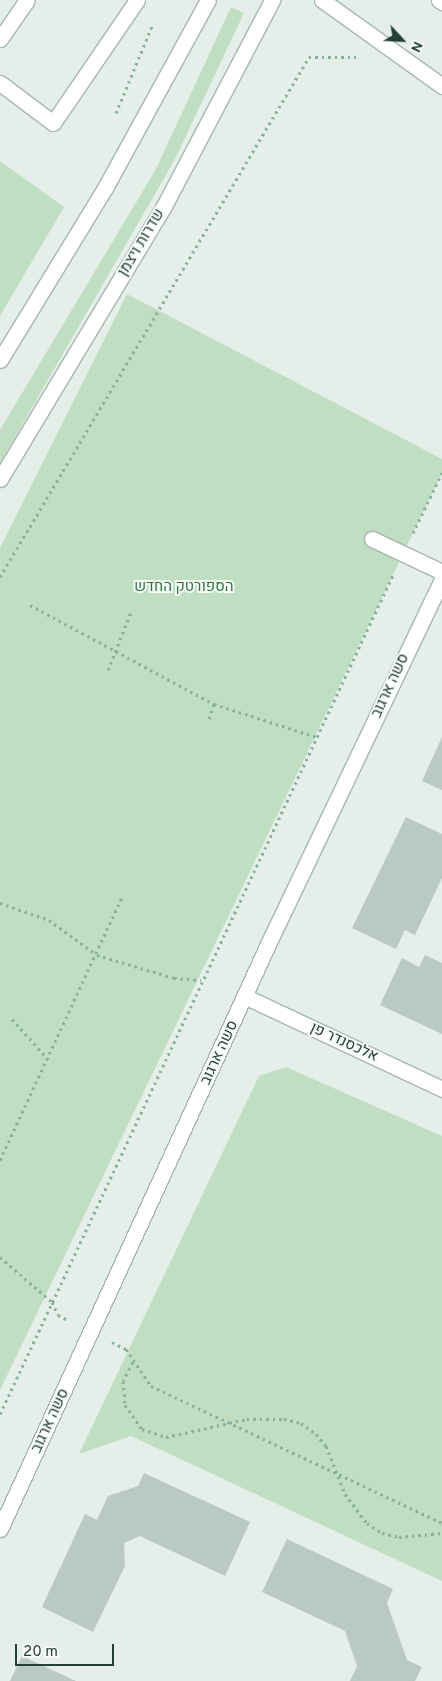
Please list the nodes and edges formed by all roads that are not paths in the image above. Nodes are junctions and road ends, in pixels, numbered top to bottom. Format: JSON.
{"nodes":[{"id":1,"x":27,"y":0,"type":"edge"},
{"id":2,"x":137,"y":0,"type":"edge"},
{"id":3,"x":208,"y":0,"type":"edge"},
{"id":4,"x":272,"y":0,"type":"edge"},
{"id":5,"x":322,"y":0,"type":"edge"},
{"id":6,"x":0,"y":39,"type":"edge"},
{"id":7,"x":0,"y":83,"type":"edge"},
{"id":8,"x":442,"y":86,"type":"edge"},
{"id":9,"x":0,"y":360,"type":"edge"},
{"id":10,"x":0,"y":479,"type":"edge"},
{"id":11,"x":372,"y":540,"type":"dead end"},
{"id":12,"x":442,"y":572,"type":"edge"},
{"id":13,"x":442,"y":579,"type":"edge"},
{"id":14,"x":246,"y":997,"type":"junction"},
{"id":15,"x":442,"y":1089,"type":"edge"},
{"id":16,"x":0,"y":1529,"type":"edge"}],
"edges":[{"from":1,"to":6,"type":"street"},
{"from":2,"to":7,"type":"street"},
{"from":3,"to":9,"type":"street"},
{"from":4,"to":10,"type":"street","name":"שדרות ויצמן"},
{"from":5,"to":8,"type":"street"},
{"from":11,"to":12,"type":"street"},
{"from":13,"to":14,"type":"street","name":"סשה ארגוב"},
{"from":14,"to":15,"type":"street","name":"אלכסנדר פן"},
{"from":14,"to":16,"type":"street","name":"סשה ארגוב"}]}
